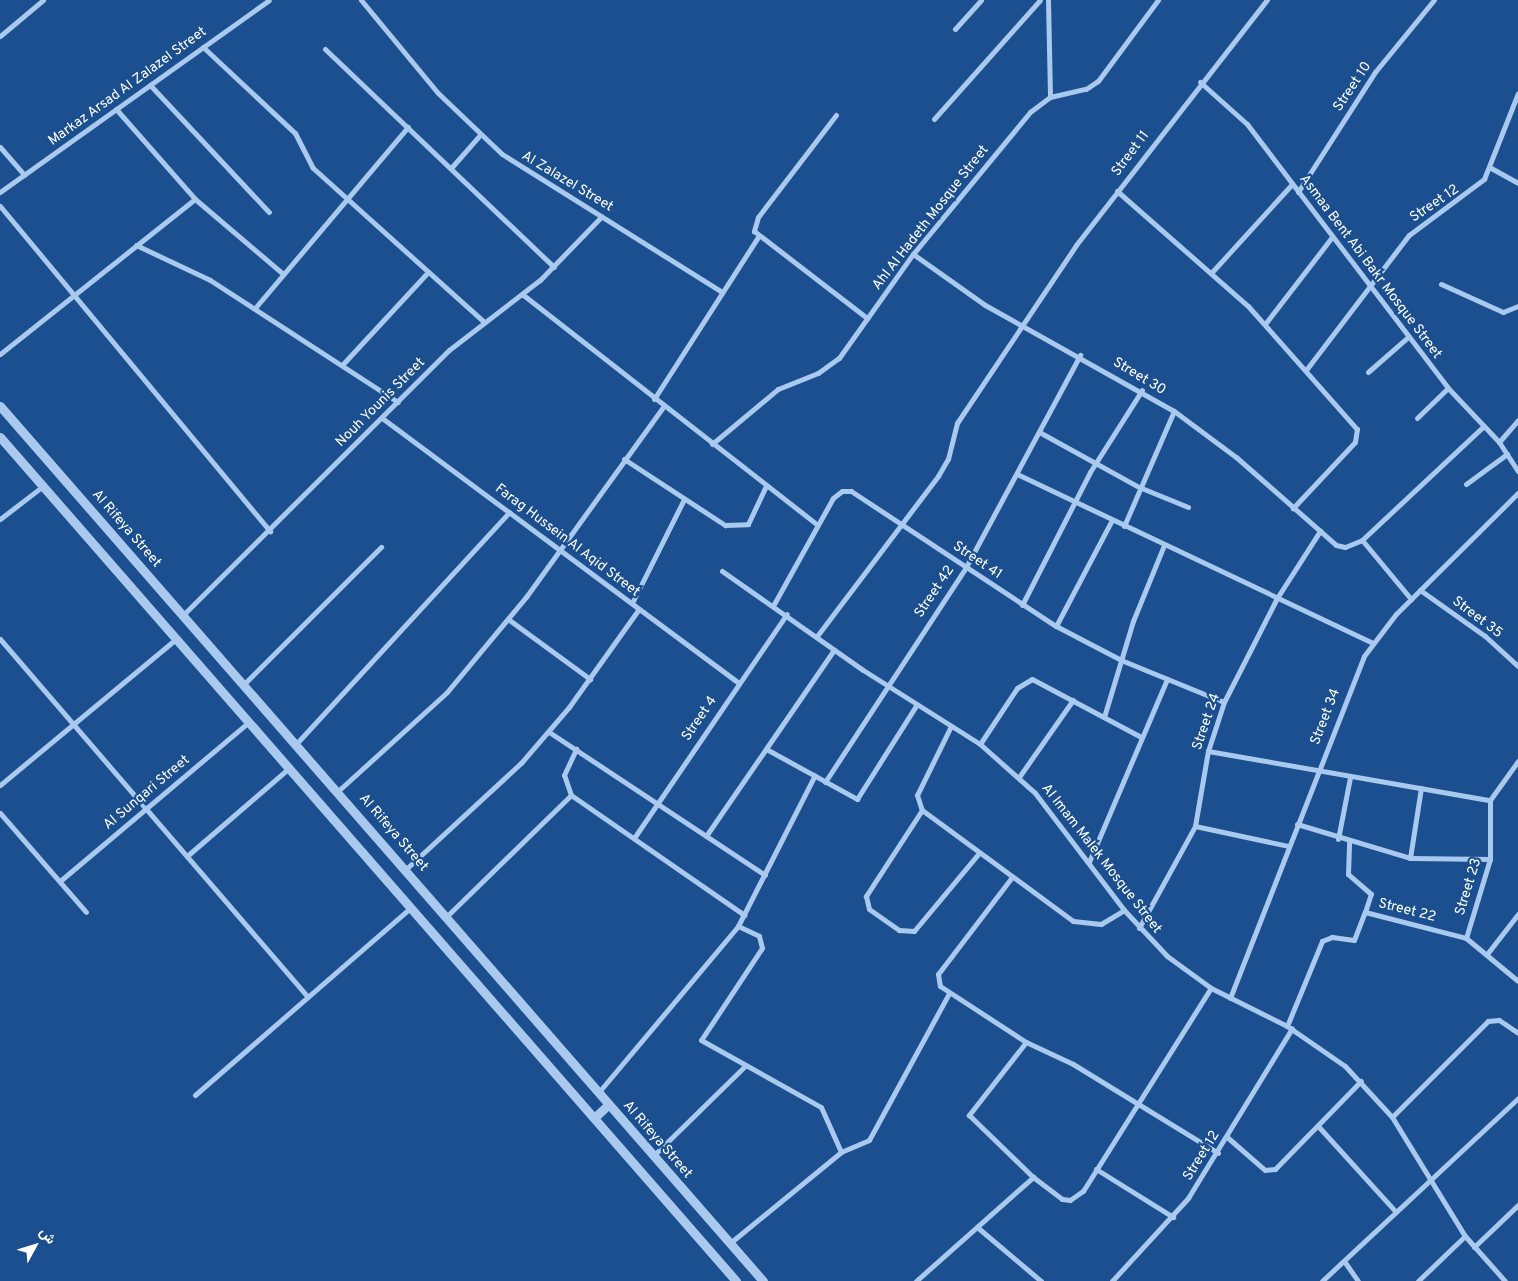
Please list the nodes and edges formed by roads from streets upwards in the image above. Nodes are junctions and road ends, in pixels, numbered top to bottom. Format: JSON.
{"nodes":[{"id":1,"x":43,"y":0,"type":"edge"},
{"id":2,"x":269,"y":0,"type":"edge"},
{"id":3,"x":361,"y":0,"type":"edge"},
{"id":4,"x":981,"y":0,"type":"edge"},
{"id":5,"x":1040,"y":0,"type":"edge"},
{"id":6,"x":1048,"y":0,"type":"edge"},
{"id":7,"x":1158,"y":0,"type":"edge"},
{"id":8,"x":1267,"y":0,"type":"edge"},
{"id":9,"x":1434,"y":0,"type":"edge"},
{"id":10,"x":955,"y":29,"type":"dead end"},
{"id":11,"x":0,"y":36,"type":"edge"},
{"id":12,"x":203,"y":47,"type":"junction"},
{"id":13,"x":325,"y":49,"type":"dead end"},
{"id":14,"x":1200,"y":82,"type":"junction"},
{"id":15,"x":150,"y":85,"type":"junction"},
{"id":16,"x":1518,"y":93,"type":"edge"},
{"id":17,"x":1050,"y":97,"type":"junction"},
{"id":18,"x":116,"y":109,"type":"junction"},
{"id":19,"x":836,"y":114,"type":"dead end"},
{"id":20,"x":934,"y":119,"type":"dead end"},
{"id":21,"x":408,"y":128,"type":"junction"},
{"id":22,"x":480,"y":135,"type":"junction"},
{"id":23,"x":0,"y":147,"type":"edge"},
{"id":24,"x":451,"y":168,"type":"junction"},
{"id":25,"x":1491,"y":168,"type":"junction"},
{"id":26,"x":24,"y":175,"type":"junction"},
{"id":27,"x":1518,"y":183,"type":"edge"},
{"id":28,"x":1292,"y":184,"type":"junction"},
{"id":29,"x":1117,"y":191,"type":"junction"},
{"id":30,"x":0,"y":192,"type":"edge"},
{"id":31,"x":1298,"y":192,"type":"junction"},
{"id":32,"x":348,"y":198,"type":"junction"},
{"id":33,"x":195,"y":199,"type":"junction"},
{"id":34,"x":0,"y":206,"type":"edge"},
{"id":35,"x":269,"y":212,"type":"dead end"},
{"id":36,"x":601,"y":217,"type":"junction"},
{"id":37,"x":758,"y":237,"type":"junction"},
{"id":38,"x":1332,"y":237,"type":"junction"},
{"id":39,"x":136,"y":245,"type":"junction"},
{"id":40,"x":913,"y":254,"type":"junction"},
{"id":41,"x":554,"y":267,"type":"junction"},
{"id":42,"x":428,"y":272,"type":"junction"},
{"id":43,"x":1212,"y":272,"type":"junction"},
{"id":44,"x":284,"y":274,"type":"junction"},
{"id":45,"x":1441,"y":284,"type":"dead end"},
{"id":46,"x":1369,"y":287,"type":"junction"},
{"id":47,"x":722,"y":292,"type":"junction"},
{"id":48,"x":522,"y":294,"type":"junction"},
{"id":49,"x":73,"y":295,"type":"junction"},
{"id":50,"x":1518,"y":306,"type":"edge"},
{"id":51,"x":255,"y":308,"type":"junction"},
{"id":52,"x":1516,"y":312,"type":"edge"},
{"id":53,"x":867,"y":318,"type":"junction"},
{"id":54,"x":483,"y":322,"type":"junction"},
{"id":55,"x":1266,"y":324,"type":"junction"},
{"id":56,"x":1020,"y":326,"type":"junction"},
{"id":57,"x":1408,"y":337,"type":"junction"},
{"id":58,"x":0,"y":354,"type":"edge"},
{"id":59,"x":1080,"y":355,"type":"junction"},
{"id":60,"x":342,"y":365,"type":"junction"},
{"id":61,"x":1306,"y":370,"type":"junction"},
{"id":62,"x":1368,"y":372,"type":"dead end"},
{"id":63,"x":1448,"y":388,"type":"junction"},
{"id":64,"x":1142,"y":390,"type":"junction"},
{"id":65,"x":654,"y":399,"type":"junction"},
{"id":66,"x":398,"y":402,"type":"junction"},
{"id":67,"x":0,"y":406,"type":"edge"},
{"id":68,"x":664,"y":407,"type":"junction"},
{"id":69,"x":1174,"y":411,"type":"junction"},
{"id":70,"x":382,"y":418,"type":"junction"},
{"id":71,"x":1417,"y":418,"type":"dead end"},
{"id":72,"x":1518,"y":420,"type":"edge"},
{"id":73,"x":1484,"y":426,"type":"junction"},
{"id":74,"x":1041,"y":433,"type":"junction"},
{"id":75,"x":0,"y":437,"type":"edge"},
{"id":76,"x":1499,"y":442,"type":"junction"},
{"id":77,"x":712,"y":444,"type":"junction"},
{"id":78,"x":1507,"y":454,"type":"junction"},
{"id":79,"x":624,"y":459,"type":"junction"},
{"id":80,"x":1097,"y":465,"type":"junction"},
{"id":81,"x":1518,"y":471,"type":"edge"},
{"id":82,"x":1018,"y":474,"type":"junction"},
{"id":83,"x":1466,"y":484,"type":"dead end"},
{"id":84,"x":43,"y":486,"type":"junction"},
{"id":85,"x":766,"y":486,"type":"junction"},
{"id":86,"x":1139,"y":487,"type":"junction"},
{"id":87,"x":1518,"y":493,"type":"edge"},
{"id":88,"x":683,"y":501,"type":"junction"},
{"id":89,"x":1074,"y":502,"type":"junction"},
{"id":90,"x":1188,"y":507,"type":"dead end"},
{"id":91,"x":1293,"y":508,"type":"junction"},
{"id":92,"x":509,"y":512,"type":"junction"},
{"id":93,"x":0,"y":519,"type":"edge"},
{"id":94,"x":1112,"y":520,"type":"junction"},
{"id":95,"x":901,"y":523,"type":"junction"},
{"id":96,"x":818,"y":525,"type":"junction"},
{"id":97,"x":1124,"y":526,"type":"junction"},
{"id":98,"x":270,"y":531,"type":"junction"},
{"id":99,"x":1320,"y":531,"type":"junction"},
{"id":100,"x":1362,"y":540,"type":"junction"},
{"id":101,"x":1164,"y":545,"type":"junction"},
{"id":102,"x":381,"y":547,"type":"dead end"},
{"id":103,"x":560,"y":550,"type":"junction"},
{"id":104,"x":966,"y":567,"type":"junction"},
{"id":105,"x":722,"y":571,"type":"dead end"},
{"id":106,"x":1420,"y":590,"type":"junction"},
{"id":107,"x":1277,"y":598,"type":"junction"},
{"id":108,"x":1411,"y":599,"type":"junction"},
{"id":109,"x":632,"y":603,"type":"junction"},
{"id":110,"x":774,"y":604,"type":"junction"},
{"id":111,"x":1022,"y":605,"type":"junction"},
{"id":112,"x":640,"y":609,"type":"junction"},
{"id":113,"x":787,"y":614,"type":"junction"},
{"id":114,"x":183,"y":615,"type":"junction"},
{"id":115,"x":508,"y":619,"type":"junction"},
{"id":116,"x":1056,"y":626,"type":"junction"},
{"id":117,"x":817,"y":636,"type":"junction"},
{"id":118,"x":0,"y":639,"type":"edge"},
{"id":119,"x":176,"y":639,"type":"junction"},
{"id":120,"x":1373,"y":643,"type":"junction"},
{"id":121,"x":834,"y":650,"type":"junction"},
{"id":122,"x":1121,"y":660,"type":"junction"},
{"id":123,"x":1518,"y":666,"type":"edge"},
{"id":124,"x":590,"y":679,"type":"junction"},
{"id":125,"x":1167,"y":679,"type":"junction"},
{"id":126,"x":738,"y":682,"type":"junction"},
{"id":127,"x":244,"y":684,"type":"junction"},
{"id":128,"x":886,"y":685,"type":"junction"},
{"id":129,"x":1074,"y":700,"type":"junction"},
{"id":130,"x":1224,"y":702,"type":"junction"},
{"id":131,"x":917,"y":704,"type":"junction"},
{"id":132,"x":1104,"y":717,"type":"junction"},
{"id":133,"x":249,"y":722,"type":"junction"},
{"id":134,"x":73,"y":724,"type":"junction"},
{"id":135,"x":951,"y":726,"type":"junction"},
{"id":136,"x":549,"y":732,"type":"junction"},
{"id":137,"x":1141,"y":737,"type":"junction"},
{"id":138,"x":296,"y":744,"type":"junction"},
{"id":139,"x":980,"y":744,"type":"junction"},
{"id":140,"x":576,"y":749,"type":"junction"},
{"id":141,"x":768,"y":750,"type":"junction"},
{"id":142,"x":1208,"y":751,"type":"junction"},
{"id":143,"x":1518,"y":761,"type":"edge"},
{"id":144,"x":289,"y":768,"type":"junction"},
{"id":145,"x":1317,"y":771,"type":"junction"},
{"id":146,"x":815,"y":775,"type":"junction"},
{"id":147,"x":1019,"y":777,"type":"junction"},
{"id":148,"x":1350,"y":777,"type":"junction"},
{"id":149,"x":825,"y":782,"type":"junction"},
{"id":150,"x":0,"y":785,"type":"edge"},
{"id":151,"x":1420,"y":788,"type":"junction"},
{"id":152,"x":338,"y":791,"type":"junction"},
{"id":153,"x":571,"y":795,"type":"junction"},
{"id":154,"x":1490,"y":800,"type":"junction"},
{"id":155,"x":657,"y":804,"type":"junction"},
{"id":156,"x":146,"y":809,"type":"junction"},
{"id":157,"x":922,"y":810,"type":"junction"},
{"id":158,"x":0,"y":813,"type":"edge"},
{"id":159,"x":1297,"y":824,"type":"junction"},
{"id":160,"x":1195,"y":826,"type":"junction"},
{"id":161,"x":706,"y":836,"type":"junction"},
{"id":162,"x":634,"y":838,"type":"junction"},
{"id":163,"x":1338,"y":839,"type":"junction"},
{"id":164,"x":1349,"y":840,"type":"junction"},
{"id":165,"x":1288,"y":846,"type":"junction"},
{"id":166,"x":979,"y":853,"type":"junction"},
{"id":167,"x":187,"y":856,"type":"junction"},
{"id":168,"x":1410,"y":858,"type":"junction"},
{"id":169,"x":1490,"y":859,"type":"junction"},
{"id":170,"x":1089,"y":862,"type":"junction"},
{"id":171,"x":406,"y":870,"type":"junction"},
{"id":172,"x":765,"y":875,"type":"junction"},
{"id":173,"x":1012,"y":877,"type":"junction"},
{"id":174,"x":60,"y":882,"type":"junction"},
{"id":175,"x":410,"y":908,"type":"junction"},
{"id":176,"x":1124,"y":910,"type":"junction"},
{"id":177,"x":86,"y":912,"type":"dead end"},
{"id":178,"x":1365,"y":912,"type":"junction"},
{"id":179,"x":1518,"y":914,"type":"edge"},
{"id":180,"x":744,"y":915,"type":"junction"},
{"id":181,"x":447,"y":916,"type":"junction"},
{"id":182,"x":738,"y":926,"type":"junction"},
{"id":183,"x":1139,"y":928,"type":"junction"},
{"id":184,"x":1466,"y":938,"type":"junction"},
{"id":185,"x":1487,"y":954,"type":"junction"},
{"id":186,"x":1518,"y":981,"type":"edge"},
{"id":187,"x":1210,"y":988,"type":"junction"},
{"id":188,"x":950,"y":993,"type":"junction"},
{"id":189,"x":308,"y":997,"type":"junction"},
{"id":190,"x":1230,"y":998,"type":"junction"},
{"id":191,"x":1289,"y":1027,"type":"junction"},
{"id":192,"x":1518,"y":1033,"type":"edge"},
{"id":193,"x":1026,"y":1042,"type":"junction"},
{"id":194,"x":745,"y":1066,"type":"junction"},
{"id":195,"x":1360,"y":1081,"type":"junction"},
{"id":196,"x":598,"y":1093,"type":"junction"},
{"id":197,"x":195,"y":1095,"type":"dead end"},
{"id":198,"x":1518,"y":1098,"type":"edge"},
{"id":199,"x":1136,"y":1104,"type":"junction"},
{"id":200,"x":608,"y":1105,"type":"junction"},
{"id":201,"x":1392,"y":1117,"type":"junction"},
{"id":202,"x":594,"y":1118,"type":"junction"},
{"id":203,"x":1318,"y":1126,"type":"junction"},
{"id":204,"x":1227,"y":1137,"type":"junction"},
{"id":205,"x":841,"y":1152,"type":"junction"},
{"id":206,"x":1218,"y":1153,"type":"junction"},
{"id":207,"x":653,"y":1156,"type":"junction"},
{"id":208,"x":1096,"y":1170,"type":"junction"},
{"id":209,"x":1033,"y":1177,"type":"junction"},
{"id":210,"x":1432,"y":1180,"type":"junction"},
{"id":211,"x":1518,"y":1205,"type":"edge"},
{"id":212,"x":1396,"y":1212,"type":"junction"},
{"id":213,"x":1173,"y":1217,"type":"junction"},
{"id":214,"x":977,"y":1227,"type":"junction"},
{"id":215,"x":1465,"y":1236,"type":"junction"},
{"id":216,"x":730,"y":1243,"type":"junction"},
{"id":217,"x":1474,"y":1247,"type":"junction"},
{"id":218,"x":1344,"y":1261,"type":"junction"},
{"id":219,"x":736,"y":1281,"type":"edge"},
{"id":220,"x":763,"y":1281,"type":"edge"},
{"id":221,"x":916,"y":1281,"type":"edge"},
{"id":222,"x":1041,"y":1281,"type":"edge"},
{"id":223,"x":1112,"y":1281,"type":"edge"},
{"id":224,"x":1322,"y":1281,"type":"edge"},
{"id":225,"x":1358,"y":1281,"type":"edge"},
{"id":226,"x":1418,"y":1281,"type":"edge"},
{"id":227,"x":1505,"y":1281,"type":"edge"}],
"edges":[{"from":1,"to":11,"type":"street"},
{"from":2,"to":12,"type":"street","name":"Markaz Arsad Al Zalazel Street"},
{"from":3,"to":22,"type":"street","name":"Al Zalazel Street"},
{"from":4,"to":10,"type":"street"},
{"from":5,"to":20,"type":"street"},
{"from":6,"to":17,"type":"street"},
{"from":7,"to":17,"type":"street","name":"Ahl Al Hadeth Mosque Street"},
{"from":8,"to":14,"type":"street","name":"Street 11"},
{"from":9,"to":31,"type":"street","name":"Street 10"},
{"from":12,"to":15,"type":"street","name":"Markaz Arsad Al Zalazel Street"},
{"from":12,"to":32,"type":"street"},
{"from":13,"to":21,"type":"street"},
{"from":14,"to":28,"type":"street","name":"Asmaa Bent Abi Bakr Mosque Street"},
{"from":14,"to":29,"type":"street","name":"Street 11"},
{"from":15,"to":18,"type":"street","name":"Markaz Arsad Al Zalazel Street"},
{"from":15,"to":35,"type":"street"},
{"from":16,"to":25,"type":"street","name":"Street 12"},
{"from":17,"to":40,"type":"street","name":"Ahl Al Hadeth Mosque Street"},
{"from":18,"to":26,"type":"street","name":"Markaz Arsad Al Zalazel Street"},
{"from":18,"to":33,"type":"street"},
{"from":19,"to":37,"type":"street"},
{"from":21,"to":24,"type":"street"},
{"from":21,"to":32,"type":"street"},
{"from":22,"to":24,"type":"street"},
{"from":22,"to":36,"type":"street","name":"Al Zalazel Street"},
{"from":23,"to":26,"type":"street"},
{"from":24,"to":41,"type":"street"},
{"from":25,"to":27,"type":"street"},
{"from":25,"to":46,"type":"street","name":"Street 12"},
{"from":26,"to":30,"type":"street","name":"Markaz Arsad Al Zalazel Street"},
{"from":28,"to":31,"type":"street","name":"Asmaa Bent Abi Bakr Mosque Street"},
{"from":28,"to":43,"type":"street"},
{"from":29,"to":43,"type":"street"},
{"from":29,"to":56,"type":"street","name":"Street 11"},
{"from":31,"to":38,"type":"street","name":"Asmaa Bent Abi Bakr Mosque Street"},
{"from":32,"to":42,"type":"street"},
{"from":32,"to":44,"type":"street"},
{"from":33,"to":39,"type":"street"},
{"from":33,"to":44,"type":"street"},
{"from":34,"to":49,"type":"street"},
{"from":36,"to":41,"type":"street","name":"Nouh Younis Street"},
{"from":36,"to":47,"type":"street","name":"Al Zalazel Street"},
{"from":37,"to":47,"type":"street"},
{"from":37,"to":53,"type":"street"},
{"from":38,"to":46,"type":"street","name":"Asmaa Bent Abi Bakr Mosque Street"},
{"from":38,"to":55,"type":"street"},
{"from":39,"to":49,"type":"street"},
{"from":39,"to":51,"type":"street"},
{"from":40,"to":53,"type":"street","name":"Ahl Al Hadeth Mosque Street"},
{"from":40,"to":56,"type":"street","name":"Street 30"},
{"from":41,"to":48,"type":"street","name":"Nouh Younis Street"},
{"from":42,"to":54,"type":"street"},
{"from":42,"to":60,"type":"street"},
{"from":43,"to":55,"type":"street"},
{"from":44,"to":51,"type":"street"},
{"from":45,"to":52,"type":"street"},
{"from":46,"to":57,"type":"street","name":"Asmaa Bent Abi Bakr Mosque Street"},
{"from":46,"to":61,"type":"street","name":"Street 12"},
{"from":47,"to":65,"type":"street"},
{"from":48,"to":54,"type":"street","name":"Nouh Younis Street"},
{"from":48,"to":65,"type":"street"},
{"from":49,"to":58,"type":"street"},
{"from":49,"to":98,"type":"street"},
{"from":50,"to":52,"type":"street"},
{"from":51,"to":60,"type":"street"},
{"from":53,"to":77,"type":"street","name":"Ahl Al Hadeth Mosque Street"},
{"from":54,"to":66,"type":"street","name":"Nouh Younis Street"},
{"from":55,"to":61,"type":"street"},
{"from":56,"to":59,"type":"street","name":"Street 30"},
{"from":56,"to":95,"type":"street","name":"Street 11"},
{"from":57,"to":62,"type":"street"},
{"from":57,"to":63,"type":"street","name":"Asmaa Bent Abi Bakr Mosque Street"},
{"from":59,"to":64,"type":"street","name":"Street 30"},
{"from":59,"to":74,"type":"street","name":"Street 42"},
{"from":60,"to":66,"type":"street"},
{"from":61,"to":91,"type":"street"},
{"from":63,"to":71,"type":"street"},
{"from":63,"to":73,"type":"street","name":"Asmaa Bent Abi Bakr Mosque Street"},
{"from":64,"to":69,"type":"street","name":"Street 30"},
{"from":64,"to":80,"type":"street"},
{"from":65,"to":68,"type":"street"},
{"from":66,"to":70,"type":"street","name":"Nouh Younis Street"},
{"from":67,"to":114,"type":"street","name":"Al Rifeya Street"},
{"from":68,"to":77,"type":"street"},
{"from":68,"to":79,"type":"street"},
{"from":69,"to":86,"type":"street"},
{"from":69,"to":91,"type":"street","name":"Street 30"},
{"from":70,"to":92,"type":"street","name":"Farag Hussein Al Aqid Street"},
{"from":70,"to":98,"type":"street","name":"Nouh Younis Street"},
{"from":72,"to":76,"type":"street"},
{"from":73,"to":76,"type":"street","name":"Asmaa Bent Abi Bakr Mosque Street"},
{"from":73,"to":100,"type":"street"},
{"from":74,"to":80,"type":"street"},
{"from":74,"to":82,"type":"street","name":"Street 42"},
{"from":75,"to":84,"type":"street"},
{"from":76,"to":78,"type":"street","name":"Asmaa Bent Abi Bakr Mosque Street"},
{"from":77,"to":85,"type":"street"},
{"from":78,"to":81,"type":"street","name":"Asmaa Bent Abi Bakr Mosque Street"},
{"from":78,"to":83,"type":"street"},
{"from":79,"to":88,"type":"street"},
{"from":79,"to":103,"type":"street"},
{"from":80,"to":86,"type":"street"},
{"from":80,"to":89,"type":"street"},
{"from":82,"to":89,"type":"street"},
{"from":82,"to":104,"type":"street","name":"Street 42"},
{"from":84,"to":93,"type":"street"},
{"from":84,"to":119,"type":"street"},
{"from":85,"to":88,"type":"street"},
{"from":85,"to":96,"type":"street"},
{"from":86,"to":90,"type":"street"},
{"from":86,"to":97,"type":"street"},
{"from":87,"to":106,"type":"street","name":"Street 34"},
{"from":88,"to":109,"type":"street"},
{"from":89,"to":94,"type":"street"},
{"from":89,"to":111,"type":"street"},
{"from":91,"to":99,"type":"street","name":"Street 30"},
{"from":92,"to":103,"type":"street","name":"Farag Hussein Al Aqid Street"},
{"from":92,"to":138,"type":"street"},
{"from":94,"to":97,"type":"street"},
{"from":94,"to":116,"type":"street"},
{"from":95,"to":96,"type":"street","name":"Street 41"},
{"from":95,"to":104,"type":"street","name":"Street 41"},
{"from":95,"to":117,"type":"street","name":"Street 11"},
{"from":96,"to":110,"type":"street","name":"Street 41"},
{"from":97,"to":101,"type":"street"},
{"from":98,"to":114,"type":"street","name":"Nouh Younis Street"},
{"from":99,"to":100,"type":"street","name":"Street 30"},
{"from":99,"to":107,"type":"street","name":"Street 24"},
{"from":100,"to":108,"type":"street"},
{"from":101,"to":107,"type":"street"},
{"from":101,"to":122,"type":"street"},
{"from":102,"to":127,"type":"street"},
{"from":103,"to":109,"type":"street","name":"Farag Hussein Al Aqid Street"},
{"from":103,"to":115,"type":"street"},
{"from":104,"to":111,"type":"street","name":"Street 41"},
{"from":104,"to":128,"type":"street","name":"Street 42"},
{"from":105,"to":110,"type":"street","name":"Al Imam Malek Mosque Street"},
{"from":106,"to":108,"type":"street","name":"Street 34"},
{"from":106,"to":123,"type":"street","name":"Street 35"},
{"from":107,"to":120,"type":"street"},
{"from":107,"to":130,"type":"street","name":"Street 24"},
{"from":108,"to":120,"type":"street","name":"Street 34"},
{"from":109,"to":112,"type":"street","name":"Farag Hussein Al Aqid Street"},
{"from":110,"to":113,"type":"street","name":"Al Imam Malek Mosque Street"},
{"from":111,"to":116,"type":"street","name":"Street 41"},
{"from":112,"to":124,"type":"street"},
{"from":112,"to":126,"type":"street","name":"Farag Hussein Al Aqid Street"},
{"from":113,"to":117,"type":"street","name":"Al Imam Malek Mosque Street"},
{"from":113,"to":126,"type":"street","name":"Street 4"},
{"from":114,"to":127,"type":"street","name":"Al Rifeya Street"},
{"from":115,"to":124,"type":"street"},
{"from":115,"to":152,"type":"street"},
{"from":116,"to":122,"type":"street","name":"Street 41"},
{"from":117,"to":121,"type":"street","name":"Al Imam Malek Mosque Street"},
{"from":118,"to":134,"type":"street"},
{"from":119,"to":133,"type":"street"},
{"from":119,"to":134,"type":"street"},
{"from":120,"to":145,"type":"street","name":"Street 34"},
{"from":121,"to":128,"type":"street","name":"Al Imam Malek Mosque Street"},
{"from":121,"to":141,"type":"street"},
{"from":122,"to":125,"type":"street","name":"Street 41"},
{"from":122,"to":132,"type":"street"},
{"from":124,"to":136,"type":"street"},
{"from":125,"to":130,"type":"street","name":"Street 41"},
{"from":125,"to":137,"type":"street"},
{"from":126,"to":155,"type":"street","name":"Street 4"},
{"from":127,"to":138,"type":"street","name":"Al Rifeya Street"},
{"from":128,"to":131,"type":"street","name":"Al Imam Malek Mosque Street"},
{"from":128,"to":149,"type":"street","name":"Street 42"},
{"from":129,"to":132,"type":"street"},
{"from":129,"to":139,"type":"street"},
{"from":129,"to":147,"type":"street"},
{"from":130,"to":142,"type":"street","name":"Street 24"},
{"from":131,"to":135,"type":"street","name":"Al Imam Malek Mosque Street"},
{"from":131,"to":149,"type":"street"},
{"from":132,"to":137,"type":"street"},
{"from":133,"to":144,"type":"street"},
{"from":133,"to":156,"type":"street","name":"Al Sunqari Street"},
{"from":134,"to":150,"type":"street"},
{"from":134,"to":156,"type":"street"},
{"from":135,"to":139,"type":"street","name":"Al Imam Malek Mosque Street"},
{"from":135,"to":157,"type":"street"},
{"from":136,"to":140,"type":"street"},
{"from":136,"to":171,"type":"street"},
{"from":137,"to":170,"type":"street"},
{"from":138,"to":152,"type":"street","name":"Al Rifeya Street"},
{"from":139,"to":147,"type":"street","name":"Al Imam Malek Mosque Street"},
{"from":140,"to":153,"type":"street"},
{"from":140,"to":155,"type":"street"},
{"from":141,"to":146,"type":"street"},
{"from":141,"to":161,"type":"street"},
{"from":142,"to":145,"type":"street"},
{"from":142,"to":160,"type":"street","name":"Street 24"},
{"from":143,"to":154,"type":"street"},
{"from":144,"to":167,"type":"street"},
{"from":144,"to":175,"type":"street"},
{"from":145,"to":148,"type":"street"},
{"from":145,"to":159,"type":"street","name":"Street 34"},
{"from":146,"to":149,"type":"street"},
{"from":146,"to":172,"type":"street"},
{"from":147,"to":170,"type":"street","name":"Al Imam Malek Mosque Street"},
{"from":148,"to":151,"type":"street"},
{"from":148,"to":163,"type":"street"},
{"from":151,"to":154,"type":"street"},
{"from":151,"to":168,"type":"street"},
{"from":152,"to":171,"type":"street","name":"Al Rifeya Street"},
{"from":153,"to":162,"type":"street"},
{"from":153,"to":181,"type":"street"},
{"from":154,"to":169,"type":"street","name":"Street 23"},
{"from":155,"to":161,"type":"street"},
{"from":155,"to":162,"type":"street","name":"Street 4"},
{"from":156,"to":167,"type":"street"},
{"from":156,"to":174,"type":"street","name":"Al Sunqari Street"},
{"from":157,"to":166,"type":"street"},
{"from":157,"to":166,"type":"street"},
{"from":158,"to":174,"type":"street"},
{"from":159,"to":163,"type":"street"},
{"from":159,"to":165,"type":"street","name":"Street 34"},
{"from":160,"to":165,"type":"street"},
{"from":160,"to":183,"type":"street","name":"Street 24"},
{"from":161,"to":172,"type":"street"},
{"from":162,"to":180,"type":"street"},
{"from":163,"to":164,"type":"street"},
{"from":164,"to":168,"type":"street"},
{"from":164,"to":178,"type":"street"},
{"from":165,"to":190,"type":"street","name":"Street 34"},
{"from":166,"to":173,"type":"street"},
{"from":167,"to":189,"type":"street"},
{"from":168,"to":169,"type":"street"},
{"from":169,"to":184,"type":"street","name":"Street 23"},
{"from":170,"to":176,"type":"street","name":"Al Imam Malek Mosque Street"},
{"from":171,"to":181,"type":"street","name":"Al Rifeya Street"},
{"from":172,"to":180,"type":"street"},
{"from":173,"to":176,"type":"street"},
{"from":173,"to":188,"type":"street"},
{"from":174,"to":177,"type":"street"},
{"from":175,"to":189,"type":"street"},
{"from":175,"to":202,"type":"street"},
{"from":176,"to":183,"type":"street","name":"Al Imam Malek Mosque Street"},
{"from":178,"to":184,"type":"street","name":"Street 22"},
{"from":178,"to":191,"type":"street","name":"Street 12"},
{"from":179,"to":185,"type":"street"},
{"from":180,"to":182,"type":"street"},
{"from":181,"to":196,"type":"street","name":"Al Rifeya Street"},
{"from":182,"to":194,"type":"street"},
{"from":182,"to":196,"type":"street"},
{"from":183,"to":187,"type":"street","name":"Al Imam Malek Mosque Street"},
{"from":184,"to":185,"type":"street","name":"Street 22"},
{"from":185,"to":186,"type":"street","name":"Street 22"},
{"from":187,"to":190,"type":"street","name":"Al Imam Malek Mosque Street"},
{"from":187,"to":199,"type":"street"},
{"from":188,"to":193,"type":"street"},
{"from":188,"to":205,"type":"street"},
{"from":189,"to":197,"type":"street"},
{"from":190,"to":191,"type":"street","name":"Al Imam Malek Mosque Street"},
{"from":191,"to":195,"type":"street","name":"Al Imam Malek Mosque Street"},
{"from":191,"to":204,"type":"street","name":"Street 12"},
{"from":192,"to":201,"type":"street"},
{"from":193,"to":199,"type":"street"},
{"from":193,"to":209,"type":"street"},
{"from":194,"to":205,"type":"street"},
{"from":194,"to":207,"type":"street"},
{"from":195,"to":201,"type":"street","name":"Al Imam Malek Mosque Street"},
{"from":195,"to":203,"type":"street"},
{"from":196,"to":200,"type":"street","name":"Al Rifeya Street"},
{"from":198,"to":210,"type":"street"},
{"from":199,"to":206,"type":"street"},
{"from":199,"to":208,"type":"street"},
{"from":200,"to":202,"type":"street"},
{"from":200,"to":207,"type":"street","name":"Al Rifeya Street"},
{"from":201,"to":210,"type":"street","name":"Al Imam Malek Mosque Street"},
{"from":202,"to":219,"type":"street"},
{"from":203,"to":204,"type":"street"},
{"from":203,"to":212,"type":"street"},
{"from":204,"to":206,"type":"street","name":"Street 12"},
{"from":205,"to":216,"type":"street"},
{"from":206,"to":213,"type":"street","name":"Street 12"},
{"from":207,"to":216,"type":"street","name":"Al Rifeya Street"},
{"from":208,"to":209,"type":"street"},
{"from":208,"to":213,"type":"street"},
{"from":209,"to":214,"type":"street"},
{"from":210,"to":212,"type":"street"},
{"from":210,"to":215,"type":"street","name":"Al Imam Malek Mosque Street"},
{"from":211,"to":217,"type":"street"},
{"from":212,"to":218,"type":"street"},
{"from":213,"to":223,"type":"street","name":"Street 12"},
{"from":214,"to":221,"type":"street"},
{"from":214,"to":222,"type":"street"},
{"from":215,"to":217,"type":"street","name":"Al Imam Malek Mosque Street"},
{"from":215,"to":226,"type":"street"},
{"from":216,"to":220,"type":"street","name":"Al Rifeya Street"},
{"from":217,"to":227,"type":"street","name":"Al Imam Malek Mosque Street"},
{"from":218,"to":224,"type":"street"},
{"from":218,"to":225,"type":"street"}]}
